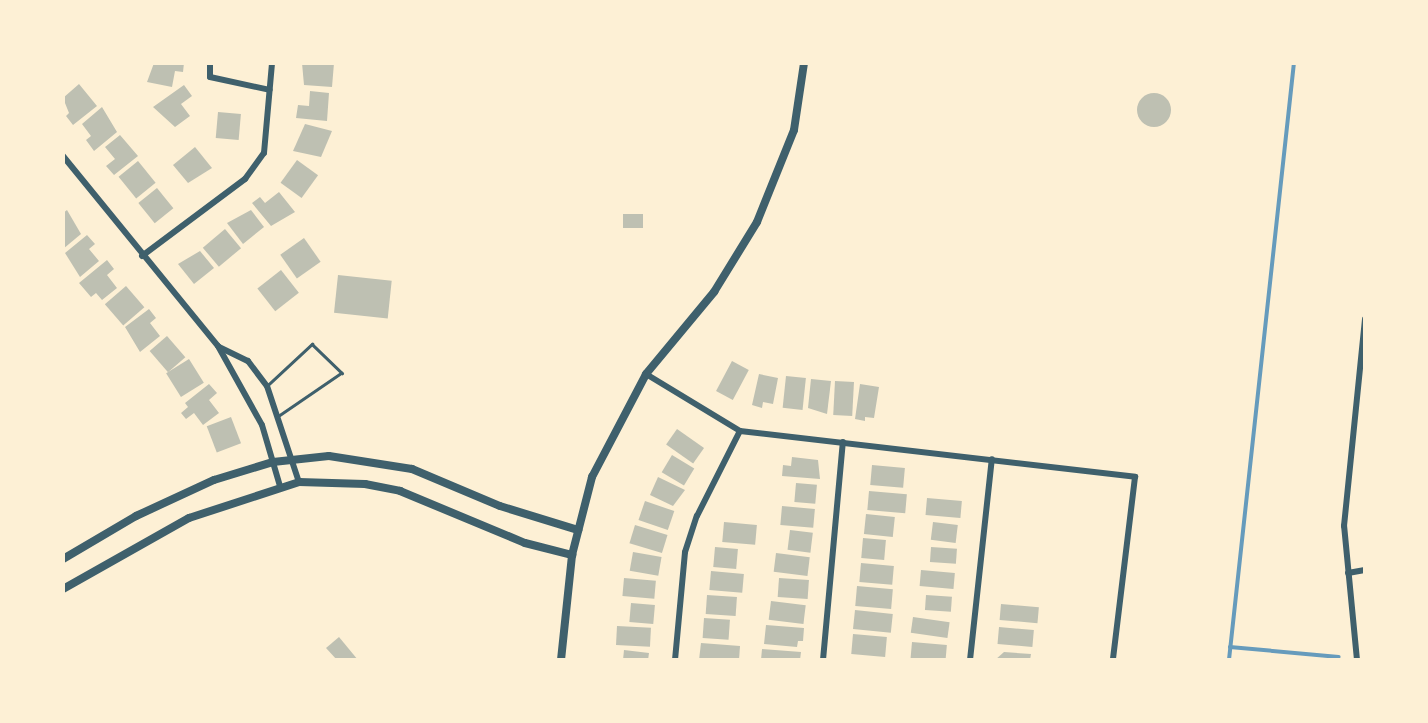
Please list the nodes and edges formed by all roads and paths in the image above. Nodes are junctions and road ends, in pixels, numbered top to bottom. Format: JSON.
{"nodes":[{"id":1,"x":210,"y":63,"type":"edge"},
{"id":2,"x":272,"y":63,"type":"edge"},
{"id":3,"x":804,"y":63,"type":"edge"},
{"id":4,"x":270,"y":90,"type":"junction"},
{"id":5,"x":63,"y":156,"type":"edge"},
{"id":6,"x":142,"y":257,"type":"junction"},
{"id":7,"x":1365,"y":319,"type":"edge"},
{"id":8,"x":218,"y":346,"type":"junction"},
{"id":9,"x":646,"y":374,"type":"junction"},
{"id":10,"x":267,"y":386,"type":"junction"},
{"id":11,"x":279,"y":416,"type":"junction"},
{"id":12,"x":740,"y":431,"type":"junction"},
{"id":13,"x":843,"y":442,"type":"junction"},
{"id":14,"x":294,"y":459,"type":"junction"},
{"id":15,"x":992,"y":459,"type":"junction"},
{"id":16,"x":273,"y":462,"type":"junction"},
{"id":17,"x":299,"y":482,"type":"junction"},
{"id":18,"x":280,"y":486,"type":"junction"},
{"id":19,"x":578,"y":530,"type":"junction"},
{"id":20,"x":572,"y":555,"type":"junction"},
{"id":21,"x":63,"y":559,"type":"edge"},
{"id":22,"x":1365,"y":570,"type":"edge"},
{"id":23,"x":1348,"y":573,"type":"junction"},
{"id":24,"x":63,"y":589,"type":"edge"},
{"id":25,"x":561,"y":660,"type":"edge"},
{"id":26,"x":675,"y":660,"type":"edge"},
{"id":27,"x":823,"y":660,"type":"edge"},
{"id":28,"x":970,"y":660,"type":"edge"},
{"id":29,"x":1113,"y":660,"type":"edge"},
{"id":30,"x":1357,"y":660,"type":"edge"}],
"edges":[{"from":1,"to":4,"type":"street"},
{"from":2,"to":4,"type":"street"},
{"from":3,"to":9,"type":"street"},
{"from":4,"to":6,"type":"street"},
{"from":5,"to":6,"type":"street"},
{"from":6,"to":8,"type":"street"},
{"from":7,"to":23,"type":"street"},
{"from":8,"to":10,"type":"street"},
{"from":8,"to":16,"type":"street"},
{"from":9,"to":12,"type":"street"},
{"from":9,"to":19,"type":"street"},
{"from":10,"to":11,"type":"street"},
{"from":10,"to":11,"type":"lane"},
{"from":11,"to":14,"type":"street"},
{"from":12,"to":13,"type":"street"},
{"from":12,"to":26,"type":"street"},
{"from":13,"to":15,"type":"street"},
{"from":13,"to":27,"type":"street"},
{"from":14,"to":16,"type":"street"},
{"from":14,"to":17,"type":"street"},
{"from":14,"to":19,"type":"street"},
{"from":15,"to":28,"type":"street"},
{"from":15,"to":29,"type":"street"},
{"from":16,"to":18,"type":"street"},
{"from":16,"to":21,"type":"street"},
{"from":17,"to":18,"type":"street"},
{"from":17,"to":20,"type":"street"},
{"from":18,"to":24,"type":"street"},
{"from":19,"to":20,"type":"street"},
{"from":20,"to":25,"type":"street"},
{"from":22,"to":23,"type":"street"},
{"from":23,"to":30,"type":"street"}]}
